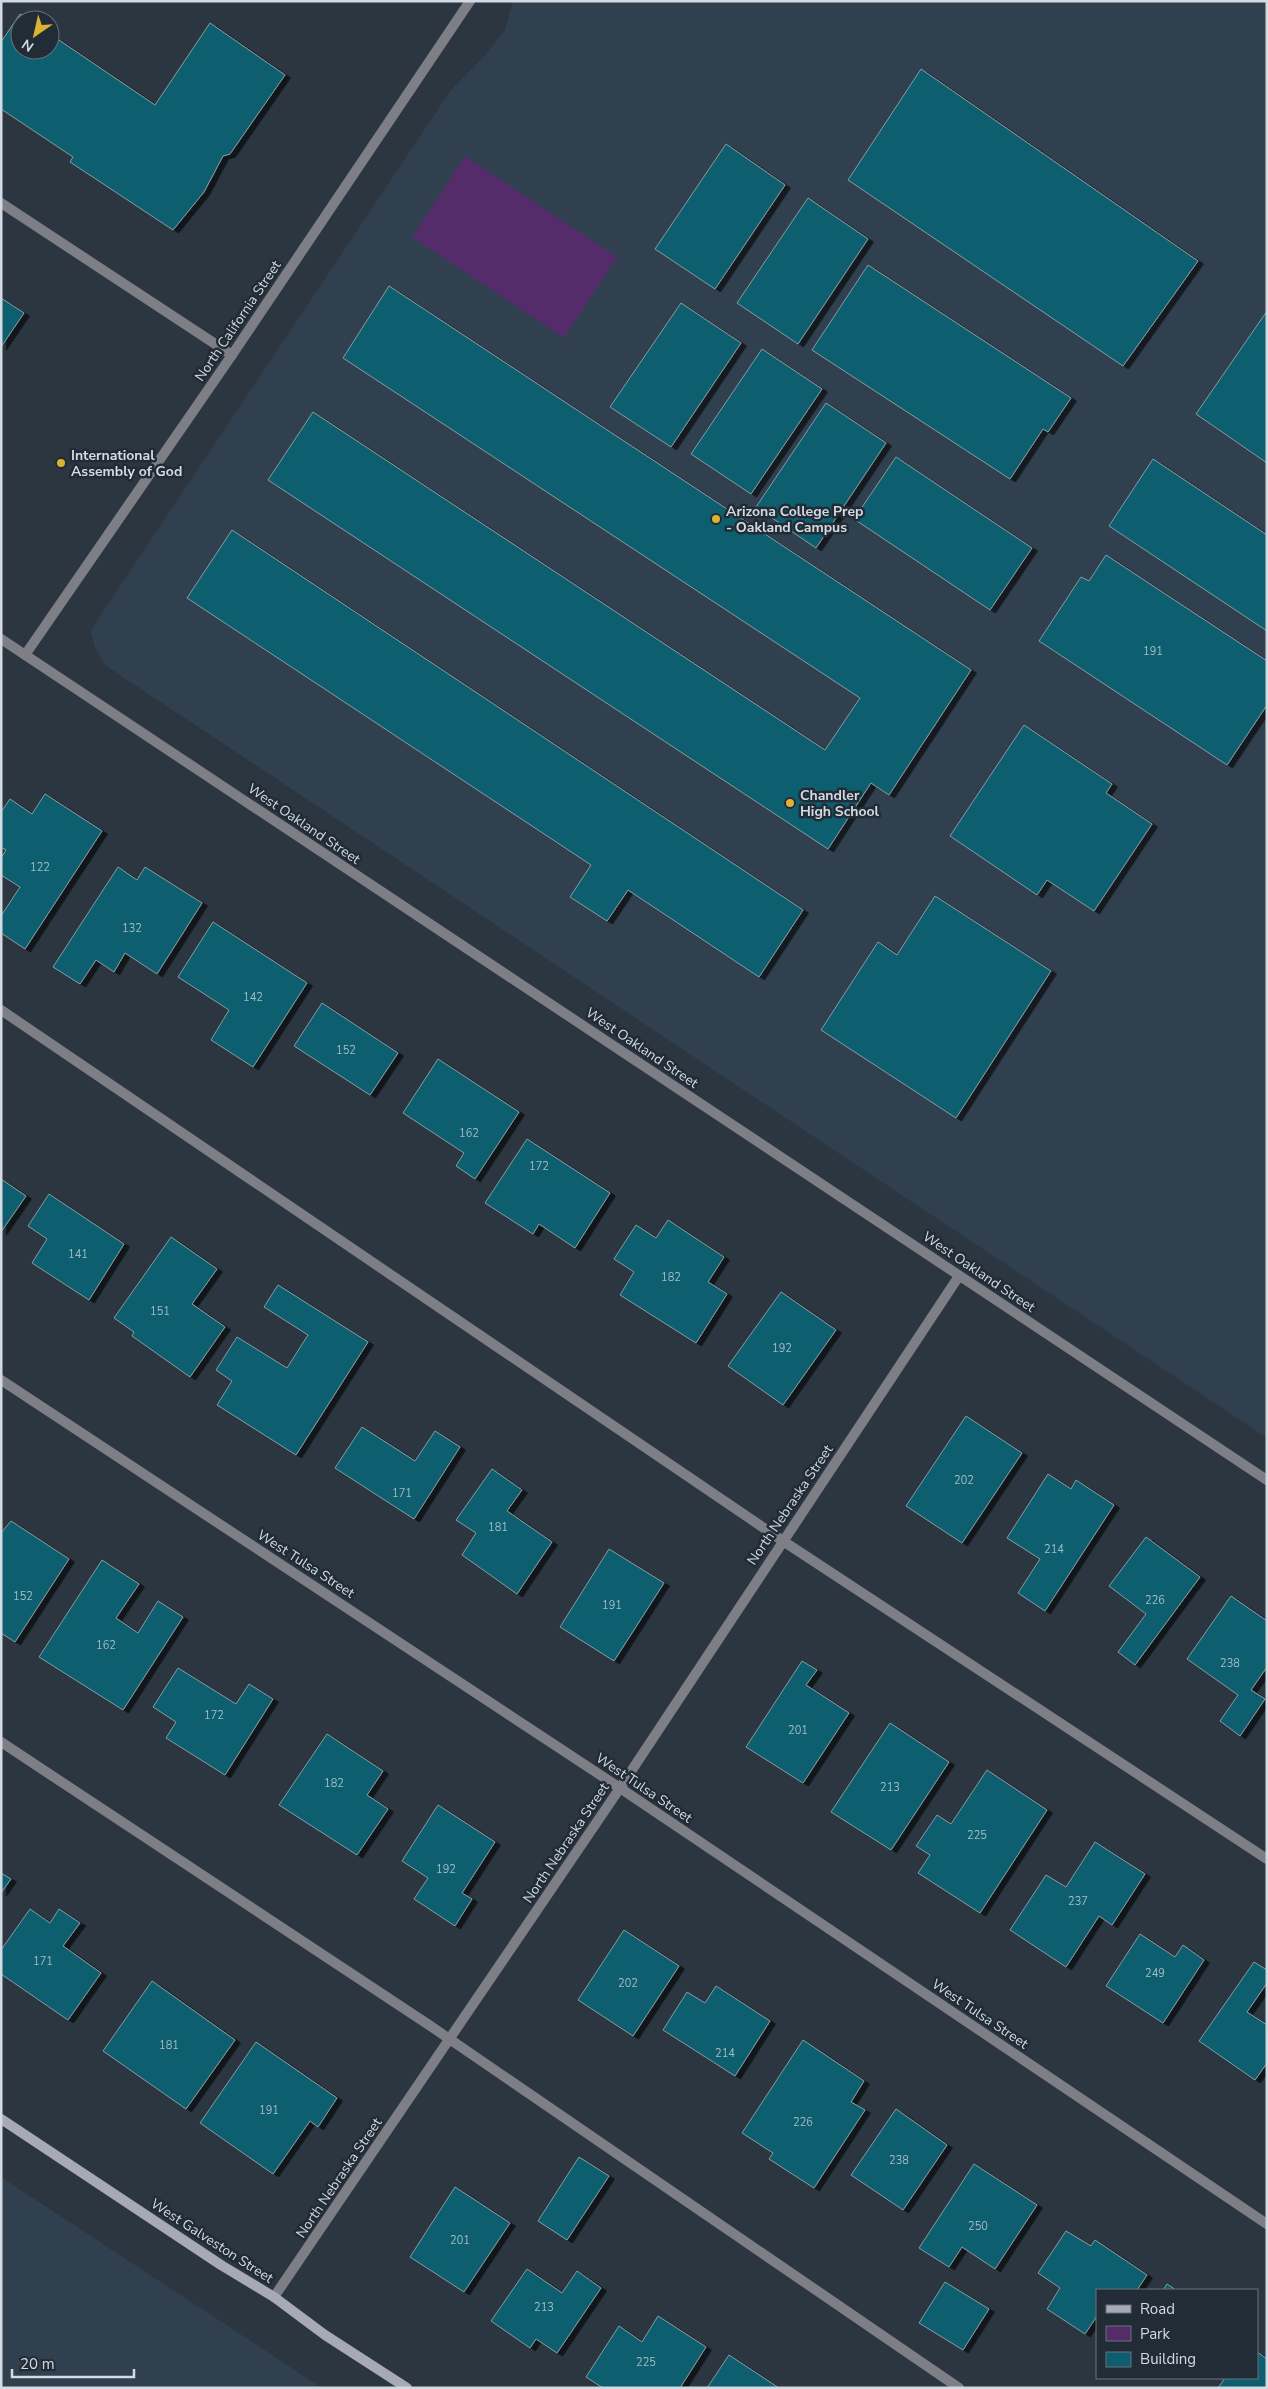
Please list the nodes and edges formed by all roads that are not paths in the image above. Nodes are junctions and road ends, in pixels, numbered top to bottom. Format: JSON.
{"nodes":[{"id":1,"x":470,"y":1,"type":"edge"},
{"id":2,"x":1,"y":203,"type":"edge"},
{"id":3,"x":232,"y":355,"type":"junction"},
{"id":4,"x":1,"y":639,"type":"edge"},
{"id":5,"x":25,"y":654,"type":"junction"},
{"id":6,"x":1,"y":1010,"type":"edge"},
{"id":7,"x":959,"y":1276,"type":"junction"},
{"id":8,"x":1,"y":1380,"type":"edge"},
{"id":9,"x":1267,"y":1480,"type":"edge"},
{"id":10,"x":783,"y":1540,"type":"junction"},
{"id":11,"x":1,"y":1742,"type":"edge"},
{"id":12,"x":620,"y":1788,"type":"junction"},
{"id":13,"x":1267,"y":1859,"type":"edge"},
{"id":14,"x":449,"y":2040,"type":"junction"},
{"id":15,"x":1,"y":2119,"type":"edge"},
{"id":16,"x":1267,"y":2224,"type":"edge"},
{"id":17,"x":274,"y":2297,"type":"junction"},
{"id":18,"x":407,"y":2388,"type":"edge"},
{"id":19,"x":959,"y":2388,"type":"edge"}],
"edges":[{"from":1,"to":3,"type":"street","name":"North California Street"},
{"from":2,"to":3,"type":"street"},
{"from":3,"to":5,"type":"street","name":"North California Street"},
{"from":4,"to":5,"type":"street","name":"West Oakland Street"},
{"from":5,"to":7,"type":"street","name":"West Oakland Street"},
{"from":6,"to":10,"type":"street"},
{"from":7,"to":9,"type":"street","name":"West Oakland Street"},
{"from":7,"to":10,"type":"street","name":"North Nebraska Street"},
{"from":8,"to":12,"type":"street","name":"West Tulsa Street"},
{"from":10,"to":12,"type":"street","name":"North Nebraska Street"},
{"from":10,"to":13,"type":"street"},
{"from":11,"to":14,"type":"street"},
{"from":12,"to":14,"type":"street","name":"North Nebraska Street"},
{"from":12,"to":16,"type":"street","name":"West Tulsa Street"},
{"from":14,"to":17,"type":"street","name":"North Nebraska Street"},
{"from":14,"to":19,"type":"street"},
{"from":15,"to":17,"type":"street","name":"West Galveston Street"},
{"from":17,"to":18,"type":"street","name":"West Galveston Street"}]}
